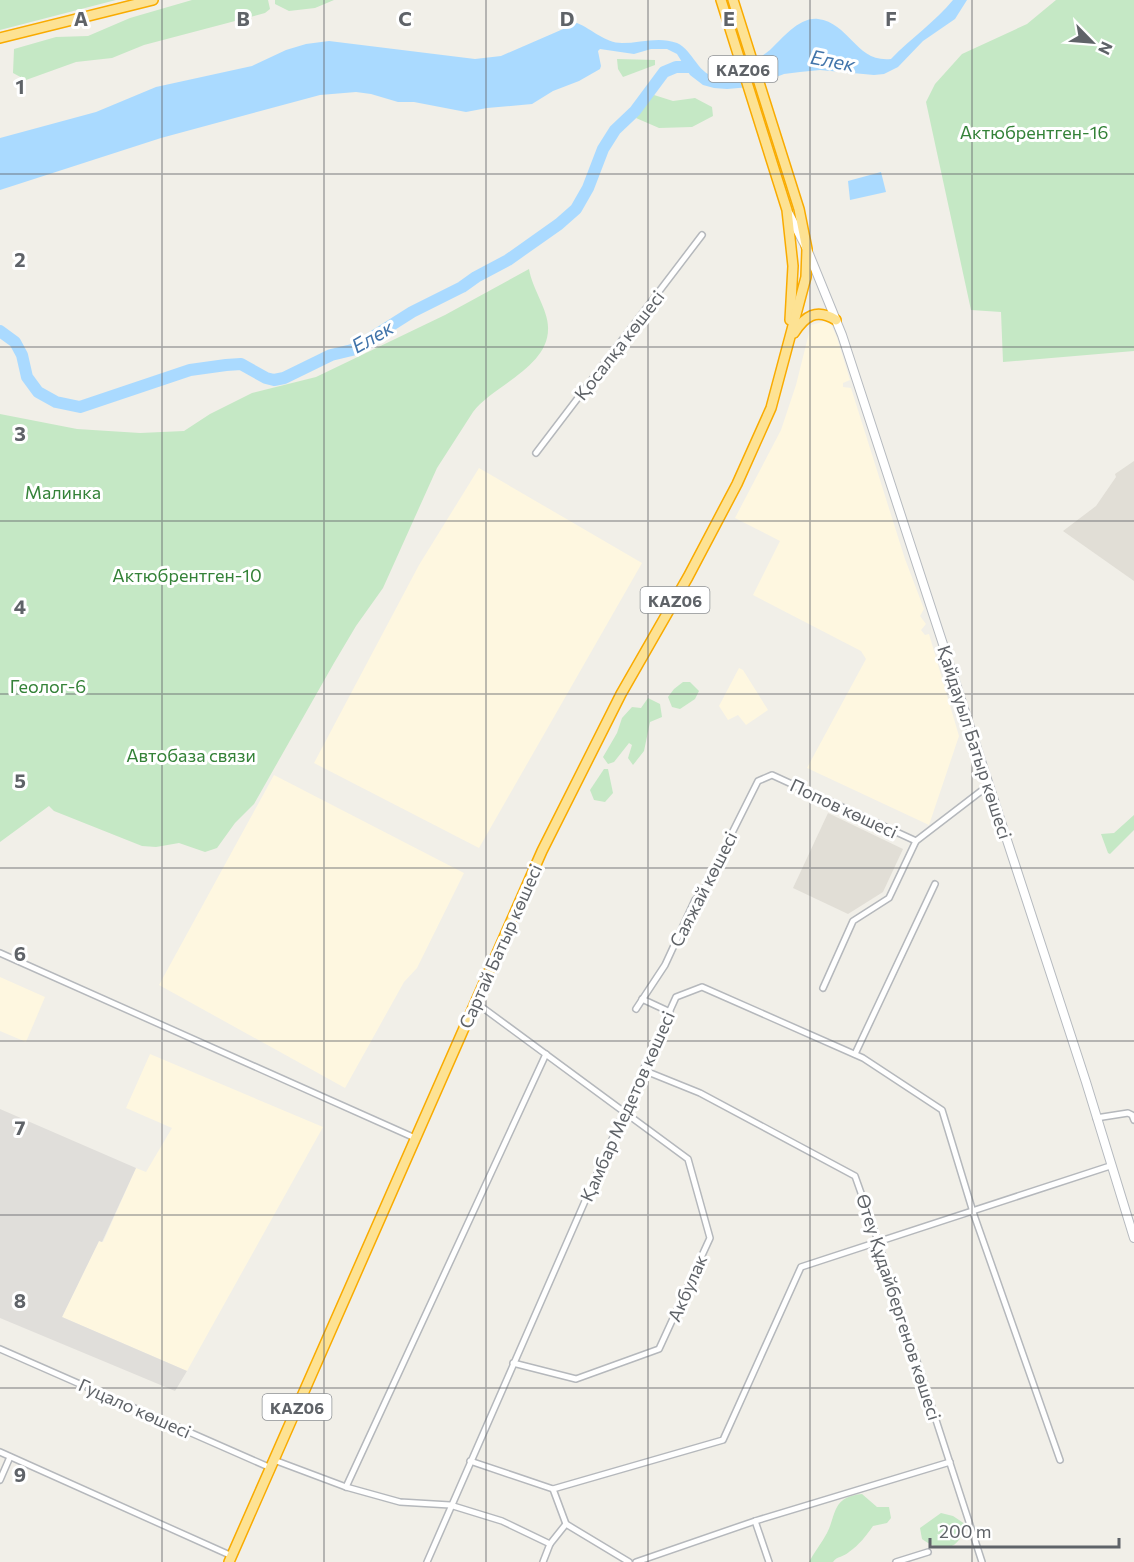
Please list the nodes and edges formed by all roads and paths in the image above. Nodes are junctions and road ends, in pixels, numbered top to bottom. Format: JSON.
{"nodes":[{"id":1,"x":153,"y":0,"type":"edge"},
{"id":2,"x":721,"y":0,"type":"edge"},
{"id":3,"x":733,"y":0,"type":"edge"},
{"id":4,"x":0,"y":38,"type":"edge"},
{"id":5,"x":787,"y":210,"type":"junction"},
{"id":6,"x":702,"y":235,"type":"dead end"},
{"id":7,"x":807,"y":249,"type":"junction"},
{"id":8,"x":836,"y":320,"type":"junction"},
{"id":9,"x":789,"y":340,"type":"junction"},
{"id":10,"x":536,"y":453,"type":"dead end"},
{"id":11,"x":772,"y":775,"type":"joint"},
{"id":12,"x":989,"y":785,"type":"junction"},
{"id":13,"x":916,"y":841,"type":"junction"},
{"id":14,"x":935,"y":885,"type":"dead end"},
{"id":15,"x":0,"y":953,"type":"edge"},
{"id":16,"x":823,"y":988,"type":"dead end"},
{"id":17,"x":642,"y":999,"type":"junction"},
{"id":18,"x":475,"y":1002,"type":"junction"},
{"id":19,"x":636,"y":1009,"type":"dead end"},
{"id":20,"x":670,"y":1012,"type":"junction"},
{"id":21,"x":546,"y":1054,"type":"junction"},
{"id":22,"x":855,"y":1054,"type":"junction"},
{"id":23,"x":643,"y":1070,"type":"junction"},
{"id":24,"x":624,"y":1112,"type":"junction"},
{"id":25,"x":1096,"y":1118,"type":"junction"},
{"id":26,"x":1134,"y":1120,"type":"edge"},
{"id":27,"x":415,"y":1138,"type":"junction"},
{"id":28,"x":1110,"y":1166,"type":"junction"},
{"id":29,"x":974,"y":1212,"type":"junction"},
{"id":30,"x":1134,"y":1238,"type":"edge"},
{"id":31,"x":878,"y":1241,"type":"junction"},
{"id":32,"x":0,"y":1349,"type":"edge"},
{"id":33,"x":513,"y":1363,"type":"junction"},
{"id":34,"x":0,"y":1452,"type":"edge"},
{"id":35,"x":10,"y":1457,"type":"junction"},
{"id":36,"x":1060,"y":1460,"type":"dead end"},
{"id":37,"x":470,"y":1461,"type":"junction"},
{"id":38,"x":950,"y":1462,"type":"junction"},
{"id":39,"x":272,"y":1464,"type":"junction"},
{"id":40,"x":0,"y":1480,"type":"edge"},
{"id":41,"x":346,"y":1487,"type":"junction"},
{"id":42,"x":553,"y":1489,"type":"junction"},
{"id":43,"x":450,"y":1505,"type":"junction"},
{"id":44,"x":755,"y":1521,"type":"junction"},
{"id":45,"x":566,"y":1524,"type":"junction"},
{"id":46,"x":550,"y":1544,"type":"junction"},
{"id":47,"x":928,"y":1552,"type":"dead end"},
{"id":48,"x":231,"y":1559,"type":"edge"},
{"id":49,"x":427,"y":1562,"type":"edge"},
{"id":50,"x":543,"y":1562,"type":"edge"},
{"id":51,"x":629,"y":1562,"type":"edge"},
{"id":52,"x":636,"y":1562,"type":"edge"},
{"id":53,"x":769,"y":1562,"type":"edge"},
{"id":54,"x":897,"y":1562,"type":"edge"},
{"id":55,"x":982,"y":1562,"type":"edge"}],
"edges":[{"from":1,"to":4,"type":"highway"},
{"from":2,"to":5,"type":"highway","number":"KАZ06"},
{"from":3,"to":7,"type":"highway","number":"KАZ06"},
{"from":5,"to":7,"type":"street","name":"Қайдауыл Батыр көшесі"},
{"from":5,"to":9,"type":"highway","number":"KАZ06"},
{"from":6,"to":10,"type":"street","name":"Қосалқа көшесі"},
{"from":7,"to":8,"type":"street","name":"Қайдауыл Батыр көшесі"},
{"from":7,"to":9,"type":"highway","number":"KАZ06"},
{"from":8,"to":9,"type":"highway"},
{"from":8,"to":12,"type":"street","name":"Қайдауыл Батыр көшесі"},
{"from":9,"to":18,"type":"highway","name":"Сартай Батыр көшесі","number":"KАZ06"},
{"from":11,"to":13,"type":"street","name":"Попов көшесі"},
{"from":11,"to":17,"type":"street","name":"Саяжай көшесі"},
{"from":12,"to":13,"type":"street"},
{"from":12,"to":25,"type":"street","name":"Қайдауыл Батыр көшесі"},
{"from":13,"to":16,"type":"street"},
{"from":14,"to":22,"type":"street"},
{"from":15,"to":27,"type":"street"},
{"from":17,"to":19,"type":"street","name":"Саяжай көшесі"},
{"from":17,"to":20,"type":"street"},
{"from":18,"to":21,"type":"street","name":"Акбулак"},
{"from":18,"to":27,"type":"highway","name":"Сартай Батыр көшесі","number":"KАZ06"},
{"from":20,"to":22,"type":"street","name":"Қамбар Медетов көшесі"},
{"from":20,"to":23,"type":"street","name":"Қамбар Медетов көшесі"},
{"from":21,"to":24,"type":"street","name":"Акбулак"},
{"from":21,"to":41,"type":"street"},
{"from":22,"to":29,"type":"street","name":"Қамбар Медетов көшесі"},
{"from":23,"to":24,"type":"street","name":"Қамбар Медетов көшесі"},
{"from":23,"to":31,"type":"street","name":"Өтеу Құдайбергенов көшесі"},
{"from":24,"to":33,"type":"street","name":"Қамбар Медетов көшесі"},
{"from":24,"to":33,"type":"street","name":"Акбулак"},
{"from":25,"to":26,"type":"street"},
{"from":25,"to":28,"type":"street","name":"Қайдауыл Батыр көшесі"},
{"from":27,"to":39,"type":"highway","name":"Сартай Батыр көшесі","number":"KАZ06"},
{"from":28,"to":29,"type":"street"},
{"from":28,"to":30,"type":"street","name":"Қайдауыл Батыр көшесі"},
{"from":29,"to":31,"type":"street"},
{"from":29,"to":36,"type":"street","name":"Қамбар Медетов көшесі"},
{"from":31,"to":38,"type":"street","name":"Өтеу Құдайбергенов көшесі"},
{"from":31,"to":42,"type":"street"},
{"from":32,"to":39,"type":"street","name":"Гуцало көшесі"},
{"from":33,"to":37,"type":"street","name":"Қамбар Медетов көшесі"},
{"from":34,"to":35,"type":"street"},
{"from":35,"to":40,"type":"street"},
{"from":35,"to":48,"type":"street"},
{"from":37,"to":42,"type":"street"},
{"from":37,"to":43,"type":"street","name":"Қамбар Медетов көшесі"},
{"from":38,"to":44,"type":"street"},
{"from":38,"to":55,"type":"street","name":"Өтеу Құдайбергенов көшесі"},
{"from":39,"to":41,"type":"street","name":"Гуцало көшесі"},
{"from":39,"to":48,"type":"highway","name":"Сартай Батыр көшесі","number":"KАZ06"},
{"from":41,"to":43,"type":"street","name":"Гуцало көшесі"},
{"from":42,"to":45,"type":"street"},
{"from":43,"to":46,"type":"street","name":"Гуцало көшесі"},
{"from":43,"to":49,"type":"street","name":"Қамбар Медетов көшесі"},
{"from":44,"to":52,"type":"street"},
{"from":44,"to":53,"type":"street"},
{"from":45,"to":46,"type":"street"},
{"from":45,"to":51,"type":"street"},
{"from":46,"to":50,"type":"street"},
{"from":47,"to":54,"type":"street"}]}
